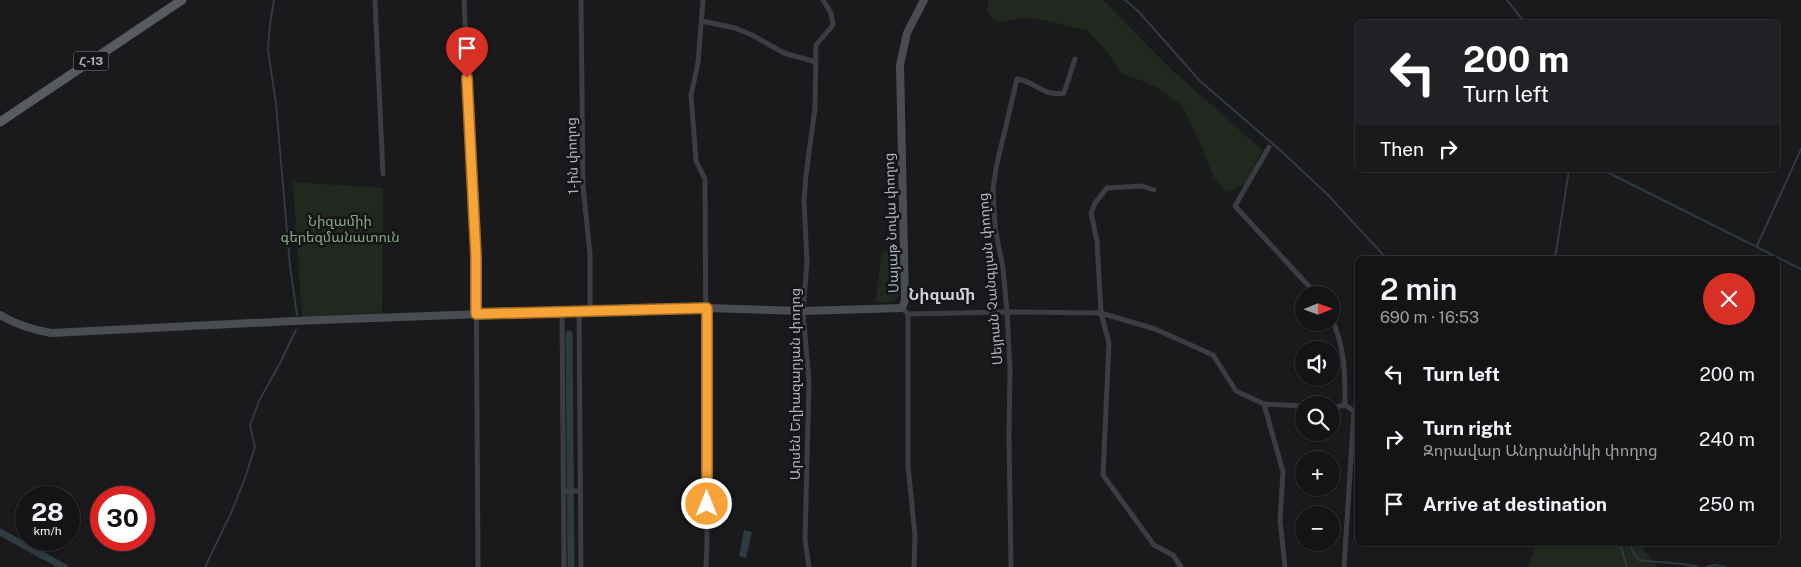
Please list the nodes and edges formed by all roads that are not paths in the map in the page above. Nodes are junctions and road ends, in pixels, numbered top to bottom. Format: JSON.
{"nodes":[{"id":1,"x":182,"y":0,"type":"edge"},
{"id":2,"x":375,"y":0,"type":"edge"},
{"id":3,"x":464,"y":0,"type":"edge"},
{"id":4,"x":581,"y":0,"type":"edge"},
{"id":5,"x":703,"y":0,"type":"edge"},
{"id":6,"x":823,"y":0,"type":"edge"},
{"id":7,"x":924,"y":0,"type":"edge"},
{"id":8,"x":702,"y":21,"type":"junction"},
{"id":9,"x":1075,"y":59,"type":"dead end"},
{"id":10,"x":816,"y":62,"type":"junction"},
{"id":11,"x":0,"y":122,"type":"edge"},
{"id":12,"x":1269,"y":147,"type":"dead end"},
{"id":13,"x":383,"y":174,"type":"dead end"},
{"id":14,"x":1154,"y":190,"type":"dead end"},
{"id":15,"x":1309,"y":286,"type":"edge"},
{"id":16,"x":707,"y":308,"type":"junction"},
{"id":17,"x":902,"y":308,"type":"junction"},
{"id":18,"x":562,"y":311,"type":"junction"},
{"id":19,"x":579,"y":311,"type":"junction"},
{"id":20,"x":590,"y":311,"type":"junction"},
{"id":21,"x":803,"y":311,"type":"junction"},
{"id":22,"x":1007,"y":312,"type":"junction"},
{"id":23,"x":1101,"y":313,"type":"junction"},
{"id":24,"x":476,"y":314,"type":"junction"},
{"id":25,"x":908,"y":314,"type":"junction"},
{"id":26,"x":0,"y":315,"type":"edge"},
{"id":27,"x":1338,"y":331,"type":"edge"},
{"id":28,"x":1264,"y":404,"type":"junction"},
{"id":29,"x":1345,"y":405,"type":"junction"},
{"id":30,"x":1295,"y":406,"type":"edge"},
{"id":31,"x":1340,"y":406,"type":"edge"},
{"id":32,"x":579,"y":491,"type":"junction"},
{"id":33,"x":564,"y":492,"type":"junction"},
{"id":34,"x":478,"y":567,"type":"edge"},
{"id":35,"x":564,"y":567,"type":"edge"},
{"id":36,"x":581,"y":567,"type":"edge"},
{"id":37,"x":706,"y":567,"type":"edge"},
{"id":38,"x":808,"y":567,"type":"edge"},
{"id":39,"x":914,"y":567,"type":"edge"},
{"id":40,"x":1011,"y":567,"type":"edge"},
{"id":41,"x":1181,"y":567,"type":"edge"},
{"id":42,"x":1285,"y":567,"type":"edge"},
{"id":43,"x":1344,"y":567,"type":"edge"}],
"edges":[{"from":1,"to":11,"type":"main road","number":"Հ-13"},
{"from":2,"to":13,"type":"street"},
{"from":3,"to":24,"type":"street"},
{"from":4,"to":20,"type":"street","name":"1-ին փողոց"},
{"from":5,"to":8,"type":"street"},
{"from":6,"to":10,"type":"street","name":"Արսեն Եղիազարյան փողոց"},
{"from":7,"to":17,"type":"main road","name":"Սայաթ Նովա փողոց"},
{"from":8,"to":10,"type":"street"},
{"from":8,"to":16,"type":"street"},
{"from":9,"to":22,"type":"street","name":"Սեյրան Չանգլյան փողոց"},
{"from":10,"to":21,"type":"street","name":"Արսեն Եղիազարյան փողոց"},
{"from":12,"to":15,"type":"street"},
{"from":14,"to":23,"type":"street"},
{"from":16,"to":20,"type":"main road"},
{"from":16,"to":21,"type":"main road"},
{"from":16,"to":37,"type":"street"},
{"from":17,"to":21,"type":"main road"},
{"from":17,"to":25,"type":"street","name":"Սայաթ Նովա փողոց"},
{"from":18,"to":19,"type":"main road"},
{"from":18,"to":24,"type":"main road"},
{"from":18,"to":33,"type":"street"},
{"from":19,"to":20,"type":"main road"},
{"from":19,"to":32,"type":"street"},
{"from":21,"to":38,"type":"street","name":"Արսեն Եղիազարյան փողոց"},
{"from":22,"to":23,"type":"street"},
{"from":22,"to":25,"type":"street"},
{"from":22,"to":40,"type":"street","name":"Սեյրան Չանգլյան փողոց"},
{"from":23,"to":28,"type":"street"},
{"from":23,"to":41,"type":"street"},
{"from":24,"to":26,"type":"main road"},
{"from":24,"to":34,"type":"street"},
{"from":25,"to":39,"type":"street"},
{"from":27,"to":29,"type":"street"},
{"from":28,"to":30,"type":"street"},
{"from":28,"to":42,"type":"street"},
{"from":29,"to":31,"type":"street"},
{"from":29,"to":43,"type":"street"},
{"from":32,"to":33,"type":"street"},
{"from":32,"to":36,"type":"street"},
{"from":33,"to":35,"type":"street"}]}
